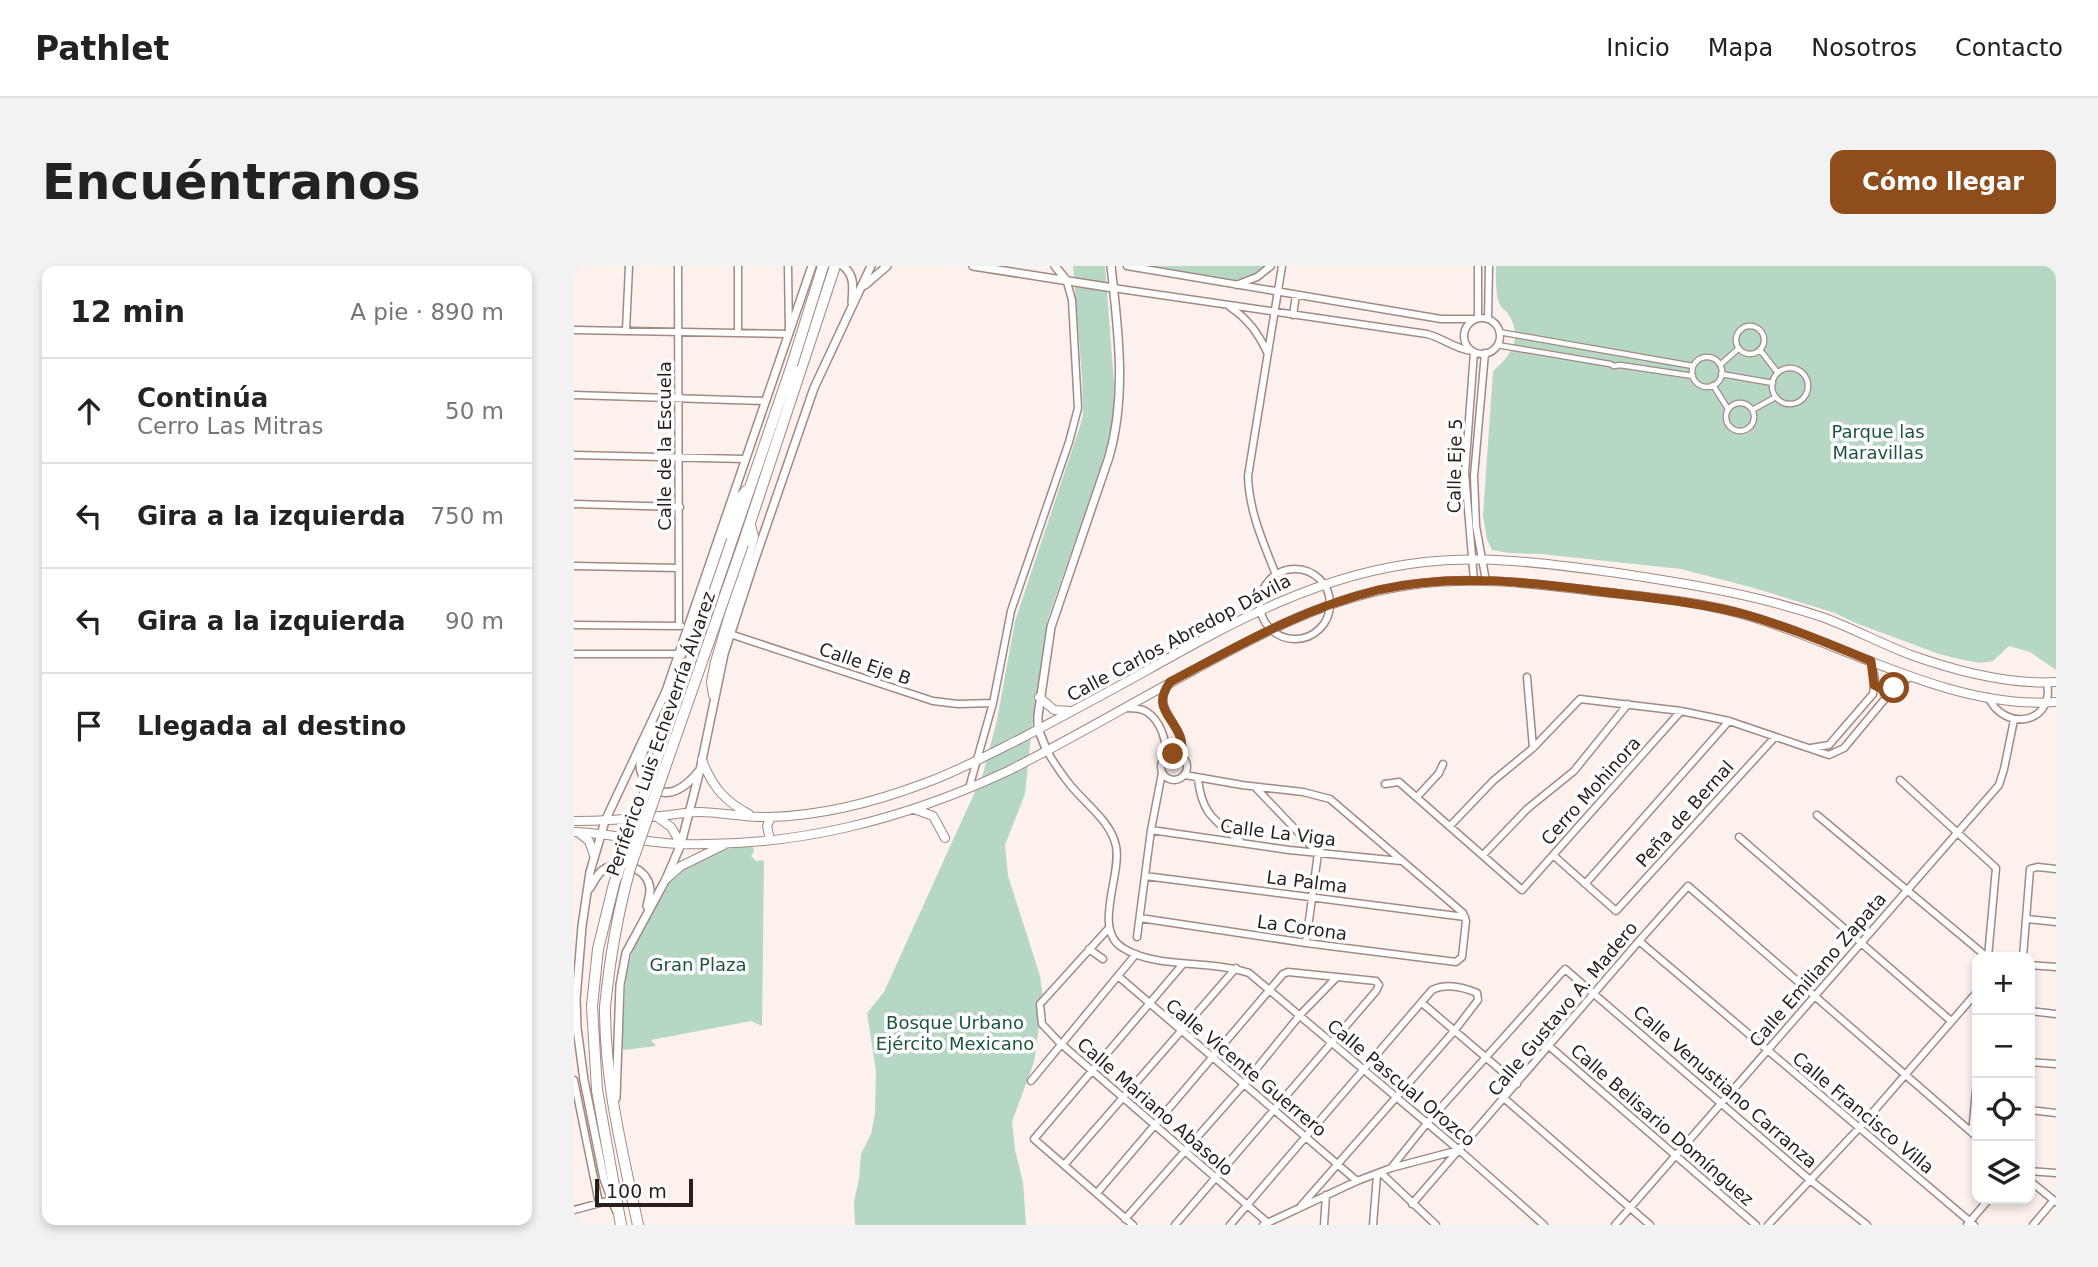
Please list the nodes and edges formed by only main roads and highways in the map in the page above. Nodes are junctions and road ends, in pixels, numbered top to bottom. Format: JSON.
{"nodes":[{"id":1,"x":824,"y":266,"type":"edge"},
{"id":2,"x":835,"y":266,"type":"edge"},
{"id":3,"x":797,"y":366,"type":"junction"},
{"id":4,"x":750,"y":488,"type":"junction"},
{"id":5,"x":750,"y":524,"type":"junction"},
{"id":6,"x":680,"y":654,"type":"road end"},
{"id":7,"x":2052,"y":682,"type":"edge"},
{"id":8,"x":714,"y":695,"type":"road end"},
{"id":9,"x":1039,"y":697,"type":"road end"},
{"id":10,"x":2056,"y":702,"type":"edge"},
{"id":11,"x":1074,"y":711,"type":"junction"},
{"id":12,"x":702,"y":760,"type":"road end"},
{"id":13,"x":914,"y":809,"type":"junction"},
{"id":14,"x":657,"y":817,"type":"junction"},
{"id":15,"x":754,"y":817,"type":"junction"},
{"id":16,"x":771,"y":817,"type":"junction"},
{"id":17,"x":574,"y":821,"type":"edge"},
{"id":18,"x":575,"y":832,"type":"edge"},
{"id":19,"x":945,"y":838,"type":"dead end"},
{"id":20,"x":770,"y":840,"type":"junction"},
{"id":21,"x":734,"y":842,"type":"junction"},
{"id":22,"x":681,"y":844,"type":"junction"},
{"id":23,"x":594,"y":855,"type":"road end"},
{"id":24,"x":666,"y":879,"type":"road end"},
{"id":25,"x":620,"y":1221,"type":"edge"},
{"id":26,"x":638,"y":1225,"type":"edge"}],
"edges":[{"from":1,"to":3,"type":"highway","name":"Periférico Luis Echeverría Álvarez","bridge":true},
{"from":2,"to":3,"type":"highway","name":"Periférico Luis Echeverría Álvarez"},
{"from":3,"to":4,"type":"highway","name":"Periférico Luis Echeverría Álvarez"},
{"from":3,"to":5,"type":"highway","name":"Periférico Luis Echeverría Álvarez"},
{"from":4,"to":6,"type":"highway"},
{"from":4,"to":25,"type":"highway","name":"Periférico Luis Echeverría Álvarez","bridge":true},
{"from":5,"to":8,"type":"highway"},
{"from":5,"to":26,"type":"highway","name":"Periférico Luis Echeverría Álvarez","bridge":true},
{"from":7,"to":11,"type":"main road","name":"Calle Carlos Abredop Dávila"},
{"from":9,"to":11,"type":"main road"},
{"from":10,"to":13,"type":"main road","name":"Calle Carlos Abredop Dávila"},
{"from":11,"to":16,"type":"main road","name":"Calle Carlos Abredop Dávila"},
{"from":12,"to":15,"type":"main road"},
{"from":13,"to":19,"type":"main road"},
{"from":13,"to":20,"type":"main road","name":"Calle Carlos Abredop Dávila"},
{"from":14,"to":15,"type":"main road","name":"Calle Carlos Abredop Dávila"},
{"from":14,"to":17,"type":"main road","name":"Calle Carlos Abredop Dávila"},
{"from":14,"to":22,"type":"main road"},
{"from":15,"to":16,"type":"main road","name":"Calle Carlos Abredop Dávila"},
{"from":16,"to":20,"type":"main road"},
{"from":18,"to":22,"type":"main road","name":"Calle Carlos Abredop Dávila"},
{"from":18,"to":23,"type":"main road"},
{"from":20,"to":21,"type":"main road","name":"Calle Carlos Abredop Dávila"},
{"from":21,"to":22,"type":"main road","name":"Calle Carlos Abredop Dávila"},
{"from":21,"to":24,"type":"main road"}]}
